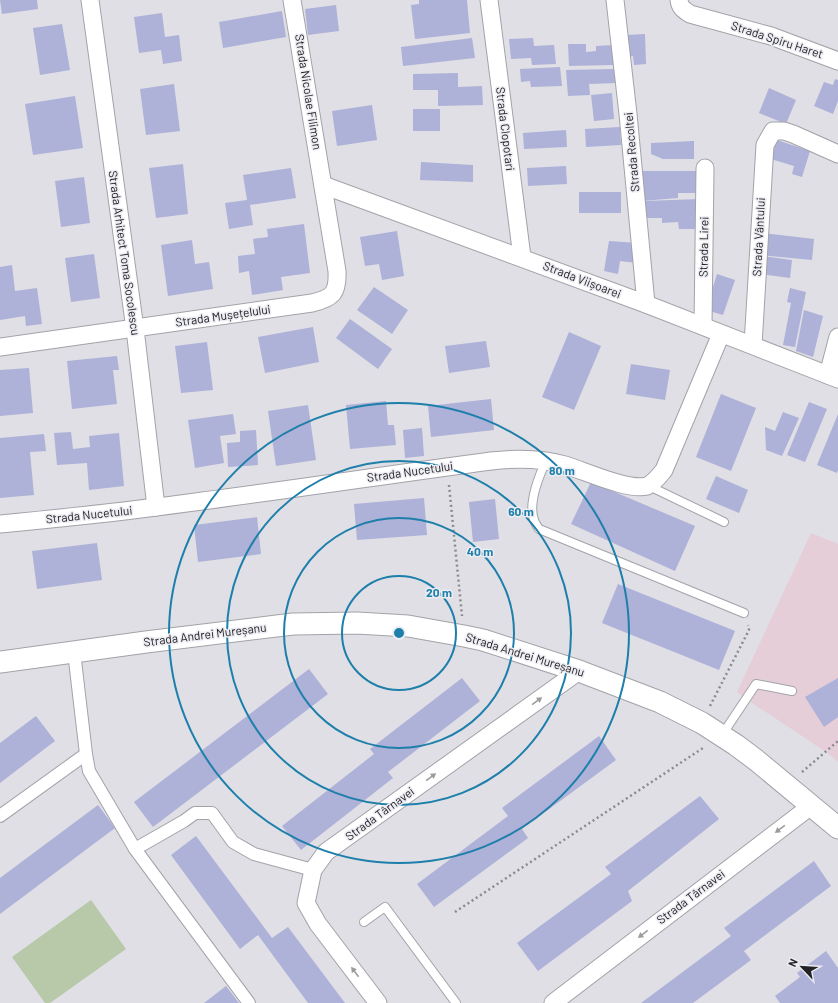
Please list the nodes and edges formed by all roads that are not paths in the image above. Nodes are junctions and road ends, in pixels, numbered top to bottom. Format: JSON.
{"nodes":[{"id":1,"x":90,"y":0,"type":"edge"},
{"id":2,"x":292,"y":0,"type":"edge"},
{"id":3,"x":489,"y":0,"type":"edge"},
{"id":4,"x":615,"y":0,"type":"edge"},
{"id":5,"x":681,"y":4,"type":"edge"},
{"id":6,"x":838,"y":61,"type":"edge"},
{"id":7,"x":838,"y":154,"type":"edge"},
{"id":8,"x":706,"y":168,"type":"dead end"},
{"id":9,"x":323,"y":185,"type":"junction"},
{"id":10,"x":522,"y":257,"type":"junction"},
{"id":11,"x":646,"y":304,"type":"junction"},
{"id":12,"x":703,"y":326,"type":"junction"},
{"id":13,"x":135,"y":329,"type":"junction"},
{"id":14,"x":722,"y":334,"type":"junction"},
{"id":15,"x":838,"y":337,"type":"edge"},
{"id":16,"x":753,"y":345,"type":"junction"},
{"id":17,"x":0,"y":347,"type":"edge"},
{"id":18,"x":833,"y":377,"type":"edge"},
{"id":19,"x":546,"y":461,"type":"junction"},
{"id":20,"x":648,"y":486,"type":"junction"},
{"id":21,"x":156,"y":507,"type":"junction"},
{"id":22,"x":724,"y":522,"type":"dead end"},
{"id":23,"x":0,"y":524,"type":"edge"},
{"id":24,"x":744,"y":613,"type":"road end"},
{"id":25,"x":74,"y":652,"type":"junction"},
{"id":26,"x":0,"y":662,"type":"edge"},
{"id":27,"x":579,"y":671,"type":"junction"},
{"id":28,"x":792,"y":691,"type":"dead end"},
{"id":29,"x":722,"y":735,"type":"junction"},
{"id":30,"x":86,"y":754,"type":"junction"},
{"id":31,"x":811,"y":806,"type":"junction"},
{"id":32,"x":0,"y":816,"type":"edge"},
{"id":33,"x":838,"y":828,"type":"edge"},
{"id":34,"x":135,"y":849,"type":"junction"},
{"id":35,"x":313,"y":870,"type":"junction"},
{"id":36,"x":364,"y":922,"type":"dead end"},
{"id":37,"x":249,"y":1003,"type":"edge"},
{"id":38,"x":378,"y":1003,"type":"edge"},
{"id":39,"x":456,"y":1003,"type":"edge"},
{"id":40,"x":553,"y":1003,"type":"edge"}],
"edges":[{"from":1,"to":13,"type":"street","name":"Strada Arhitect Toma Socolescu"},
{"from":2,"to":9,"type":"street","name":"Strada Nicolae Filimon"},
{"from":3,"to":10,"type":"street","name":"Strada Clopotari"},
{"from":4,"to":11,"type":"street","name":"Strada Recoltei"},
{"from":5,"to":6,"type":"street","name":"Strada Spiru Haret"},
{"from":7,"to":16,"type":"street","name":"Strada Vântului"},
{"from":8,"to":12,"type":"street","name":"Strada Lirei"},
{"from":9,"to":10,"type":"street","name":"Strada Viișoarei"},
{"from":9,"to":13,"type":"street","name":"Strada Mușețelului"},
{"from":10,"to":11,"type":"street","name":"Strada Viișoarei"},
{"from":11,"to":12,"type":"street","name":"Strada Viișoarei"},
{"from":12,"to":14,"type":"street","name":"Strada Viișoarei"},
{"from":13,"to":17,"type":"street","name":"Strada Mușețelului"},
{"from":13,"to":21,"type":"street","name":"Strada Arhitect Toma Socolescu"},
{"from":14,"to":16,"type":"street","name":"Strada Viișoarei"},
{"from":14,"to":20,"type":"street"},
{"from":15,"to":18,"type":"street"},
{"from":16,"to":18,"type":"street","name":"Strada Viișoarei"},
{"from":19,"to":20,"type":"street","name":"Strada Nucetului"},
{"from":19,"to":21,"type":"street","name":"Strada Nucetului"},
{"from":19,"to":24,"type":"lane"},
{"from":20,"to":22,"type":"lane"},
{"from":21,"to":23,"type":"street","name":"Strada Nucetului"},
{"from":25,"to":26,"type":"street","name":"Strada Andrei Mureșanu"},
{"from":25,"to":27,"type":"street","name":"Strada Andrei Mureșanu"},
{"from":25,"to":30,"type":"street"},
{"from":27,"to":29,"type":"street","name":"Strada Andrei Mureșanu"},
{"from":35,"to":27,"type":"street","name":"Strada Târnavei","one_way":true},
{"from":28,"to":29,"type":"lane"},
{"from":29,"to":31,"type":"street","name":"Strada Andrei Mureșanu"},
{"from":30,"to":32,"type":"street"},
{"from":30,"to":34,"type":"street"},
{"from":31,"to":33,"type":"street","name":"Strada Andrei Mureșanu"},
{"from":31,"to":40,"type":"street","name":"Strada Târnavei","one_way":true},
{"from":34,"to":35,"type":"street"},
{"from":34,"to":37,"type":"street"},
{"from":38,"to":35,"type":"street","name":"Strada Târnavei","one_way":true},
{"from":36,"to":39,"type":"lane"}]}
